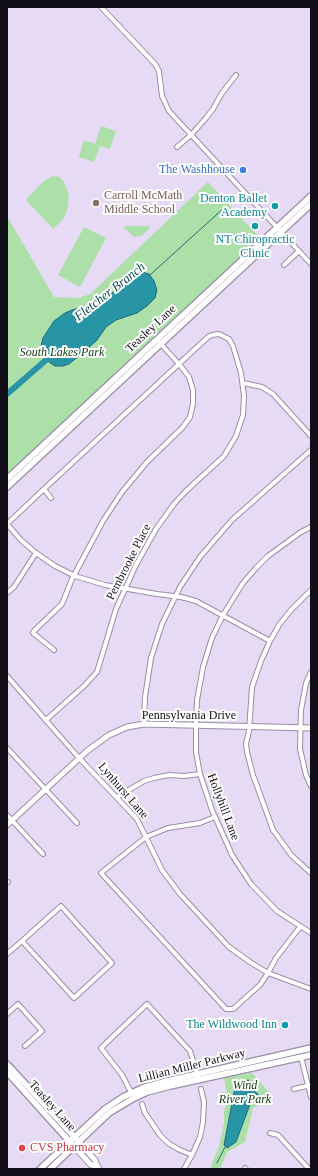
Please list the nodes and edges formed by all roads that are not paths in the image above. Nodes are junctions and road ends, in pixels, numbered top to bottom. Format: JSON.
{"nodes":[{"id":1,"x":101,"y":7,"type":"edge"},
{"id":2,"x":236,"y":75,"type":"dead end"},
{"id":3,"x":191,"y":135,"type":"junction"},
{"id":4,"x":177,"y":147,"type":"dead end"},
{"id":5,"x":311,"y":196,"type":"edge"},
{"id":6,"x":311,"y":204,"type":"edge"},
{"id":7,"x":279,"y":229,"type":"junction"},
{"id":8,"x":299,"y":251,"type":"junction"},
{"id":9,"x":311,"y":264,"type":"edge"},
{"id":10,"x":284,"y":265,"type":"dead end"},
{"id":11,"x":158,"y":342,"type":"junction"},
{"id":12,"x":179,"y":364,"type":"junction"},
{"id":13,"x":243,"y":383,"type":"junction"},
{"id":14,"x":311,"y":436,"type":"edge"},
{"id":15,"x":311,"y":450,"type":"edge"},
{"id":16,"x":7,"y":479,"type":"edge"},
{"id":17,"x":7,"y":487,"type":"edge"},
{"id":18,"x":44,"y":489,"type":"junction"},
{"id":19,"x":51,"y":498,"type":"dead end"},
{"id":20,"x":7,"y":524,"type":"edge"},
{"id":21,"x":311,"y":527,"type":"edge"},
{"id":22,"x":36,"y":553,"type":"junction"},
{"id":23,"x":75,"y":576,"type":"junction"},
{"id":24,"x":125,"y":589,"type":"junction"},
{"id":25,"x":311,"y":590,"type":"edge"},
{"id":26,"x":7,"y":593,"type":"edge"},
{"id":27,"x":175,"y":596,"type":"junction"},
{"id":28,"x":223,"y":615,"type":"junction"},
{"id":29,"x":270,"y":640,"type":"junction"},
{"id":30,"x":54,"y":650,"type":"dead end"},
{"id":31,"x":311,"y":672,"type":"edge"},
{"id":32,"x":7,"y":676,"type":"edge"},
{"id":33,"x":46,"y":720,"type":"junction"},
{"id":34,"x":144,"y":724,"type":"junction"},
{"id":35,"x":196,"y":725,"type":"junction"},
{"id":36,"x":249,"y":726,"type":"junction"},
{"id":37,"x":300,"y":728,"type":"junction"},
{"id":38,"x":311,"y":728,"type":"edge"},
{"id":39,"x":7,"y":748,"type":"edge"},
{"id":40,"x":79,"y":758,"type":"junction"},
{"id":41,"x":200,"y":774,"type":"junction"},
{"id":42,"x":311,"y":786,"type":"edge"},
{"id":43,"x":46,"y":790,"type":"junction"},
{"id":44,"x":117,"y":797,"type":"junction"},
{"id":45,"x":7,"y":815,"type":"edge"},
{"id":46,"x":215,"y":817,"type":"junction"},
{"id":47,"x":12,"y":821,"type":"junction"},
{"id":48,"x":77,"y":823,"type":"dead end"},
{"id":49,"x":7,"y":825,"type":"edge"},
{"id":50,"x":146,"y":837,"type":"junction"},
{"id":51,"x":43,"y":854,"type":"dead end"},
{"id":52,"x":311,"y":873,"type":"edge"},
{"id":53,"x":300,"y":927,"type":"junction"},
{"id":54,"x":311,"y":933,"type":"edge"},
{"id":55,"x":22,"y":941,"type":"junction"},
{"id":56,"x":7,"y":954,"type":"edge"},
{"id":57,"x":268,"y":973,"type":"junction"},
{"id":58,"x":311,"y":989,"type":"edge"},
{"id":59,"x":7,"y":1014,"type":"edge"},
{"id":60,"x":25,"y":1046,"type":"dead end"},
{"id":61,"x":311,"y":1048,"type":"edge"},
{"id":62,"x":311,"y":1055,"type":"edge"},
{"id":63,"x":301,"y":1057,"type":"junction"},
{"id":64,"x":7,"y":1064,"type":"edge"},
{"id":65,"x":7,"y":1072,"type":"edge"},
{"id":66,"x":198,"y":1077,"type":"junction"},
{"id":67,"x":309,"y":1085,"type":"edge"},
{"id":68,"x":201,"y":1089,"type":"dead end"},
{"id":69,"x":294,"y":1089,"type":"dead end"},
{"id":70,"x":30,"y":1094,"type":"junction"},
{"id":71,"x":133,"y":1096,"type":"junction"},
{"id":72,"x":311,"y":1097,"type":"edge"},
{"id":73,"x":142,"y":1104,"type":"dead end"},
{"id":74,"x":270,"y":1133,"type":"dead end"},
{"id":75,"x":74,"y":1142,"type":"junction"},
{"id":76,"x":192,"y":1155,"type":"junction"},
{"id":77,"x":98,"y":1167,"type":"edge"},
{"id":78,"x":308,"y":1168,"type":"edge"},
{"id":79,"x":40,"y":1169,"type":"edge"},
{"id":80,"x":50,"y":1169,"type":"edge"},
{"id":81,"x":184,"y":1169,"type":"edge"}],
"edges":[{"from":1,"to":3,"type":"street"},
{"from":2,"to":3,"type":"street"},
{"from":3,"to":4,"type":"street"},
{"from":3,"to":7,"type":"street"},
{"from":5,"to":7,"type":"main road","name":"Teasley Lane"},
{"from":6,"to":7,"type":"main road","name":"Teasley Lane"},
{"from":7,"to":8,"type":"street"},
{"from":7,"to":11,"type":"main road","name":"Teasley Lane"},
{"from":8,"to":9,"type":"street"},
{"from":8,"to":10,"type":"street"},
{"from":11,"to":12,"type":"street"},
{"from":11,"to":16,"type":"main road","name":"Teasley Lane"},
{"from":11,"to":17,"type":"main road","name":"Teasley Lane"},
{"from":12,"to":13,"type":"street","name":"Pembrooke Place"},
{"from":12,"to":18,"type":"street"},
{"from":12,"to":23,"type":"street"},
{"from":13,"to":14,"type":"street"},
{"from":13,"to":24,"type":"street","name":"Pembrooke Place"},
{"from":15,"to":27,"type":"street"},
{"from":18,"to":19,"type":"street"},
{"from":18,"to":20,"type":"street"},
{"from":20,"to":22,"type":"street"},
{"from":21,"to":28,"type":"street","name":"Hollyhill Lane"},
{"from":22,"to":23,"type":"street"},
{"from":22,"to":26,"type":"street"},
{"from":23,"to":24,"type":"street"},
{"from":23,"to":30,"type":"street"},
{"from":24,"to":27,"type":"street"},
{"from":24,"to":33,"type":"street","name":"Pembrooke Place"},
{"from":25,"to":29,"type":"street"},
{"from":27,"to":28,"type":"street"},
{"from":27,"to":34,"type":"street"},
{"from":28,"to":29,"type":"street"},
{"from":28,"to":35,"type":"street","name":"Hollyhill Lane"},
{"from":29,"to":36,"type":"street"},
{"from":31,"to":37,"type":"street"},
{"from":32,"to":33,"type":"street","name":"Lynhurst Lane"},
{"from":33,"to":40,"type":"street","name":"Lynhurst Lane"},
{"from":34,"to":35,"type":"street","name":"Pennsylvania Drive"},
{"from":34,"to":40,"type":"street","name":"Pennsylvania Drive"},
{"from":35,"to":36,"type":"street","name":"Pennsylvania Drive"},
{"from":35,"to":41,"type":"street","name":"Hollyhill Lane"},
{"from":36,"to":37,"type":"street","name":"Pennsylvania Drive"},
{"from":36,"to":52,"type":"street"},
{"from":37,"to":38,"type":"street","name":"Pennsylvania Drive"},
{"from":37,"to":42,"type":"street"},
{"from":39,"to":43,"type":"street"},
{"from":40,"to":43,"type":"street","name":"Pennsylvania Drive"},
{"from":40,"to":44,"type":"street","name":"Lynhurst Lane"},
{"from":41,"to":44,"type":"street"},
{"from":41,"to":46,"type":"street","name":"Hollyhill Lane"},
{"from":43,"to":47,"type":"street","name":"Pennsylvania Drive"},
{"from":43,"to":48,"type":"street"},
{"from":44,"to":50,"type":"street","name":"Lynhurst Lane"},
{"from":45,"to":47,"type":"street"},
{"from":46,"to":50,"type":"street"},
{"from":46,"to":53,"type":"street","name":"Hollyhill Lane"},
{"from":47,"to":49,"type":"street","name":"Pennsylvania Drive"},
{"from":47,"to":51,"type":"street"},
{"from":50,"to":57,"type":"street","name":"Lynhurst Lane"},
{"from":50,"to":57,"type":"street"},
{"from":53,"to":54,"type":"street","name":"Hollyhill Lane"},
{"from":53,"to":57,"type":"street"},
{"from":55,"to":55,"type":"street"},
{"from":55,"to":56,"type":"street"},
{"from":57,"to":58,"type":"street","name":"Lynhurst Lane"},
{"from":59,"to":60,"type":"street"},
{"from":61,"to":66,"type":"main road","name":"Lillian Miller Parkway"},
{"from":62,"to":63,"type":"main road","name":"Lillian Miller Parkway"},
{"from":63,"to":66,"type":"main road","name":"Lillian Miller Parkway"},
{"from":63,"to":67,"type":"street"},
{"from":64,"to":70,"type":"main road","name":"Teasley Lane"},
{"from":65,"to":70,"type":"main road","name":"Teasley Lane"},
{"from":66,"to":71,"type":"main road","name":"Lillian Miller Parkway"},
{"from":66,"to":71,"type":"street"},
{"from":67,"to":69,"type":"street"},
{"from":67,"to":72,"type":"street"},
{"from":68,"to":76,"type":"street"},
{"from":70,"to":75,"type":"main road","name":"Teasley Lane"},
{"from":71,"to":75,"type":"main road","name":"Lillian Miller Parkway"},
{"from":73,"to":76,"type":"street"},
{"from":74,"to":78,"type":"street"},
{"from":75,"to":77,"type":"street"},
{"from":75,"to":79,"type":"main road","name":"Teasley Lane"},
{"from":75,"to":80,"type":"main road","name":"Teasley Lane"},
{"from":76,"to":81,"type":"street"}]}
